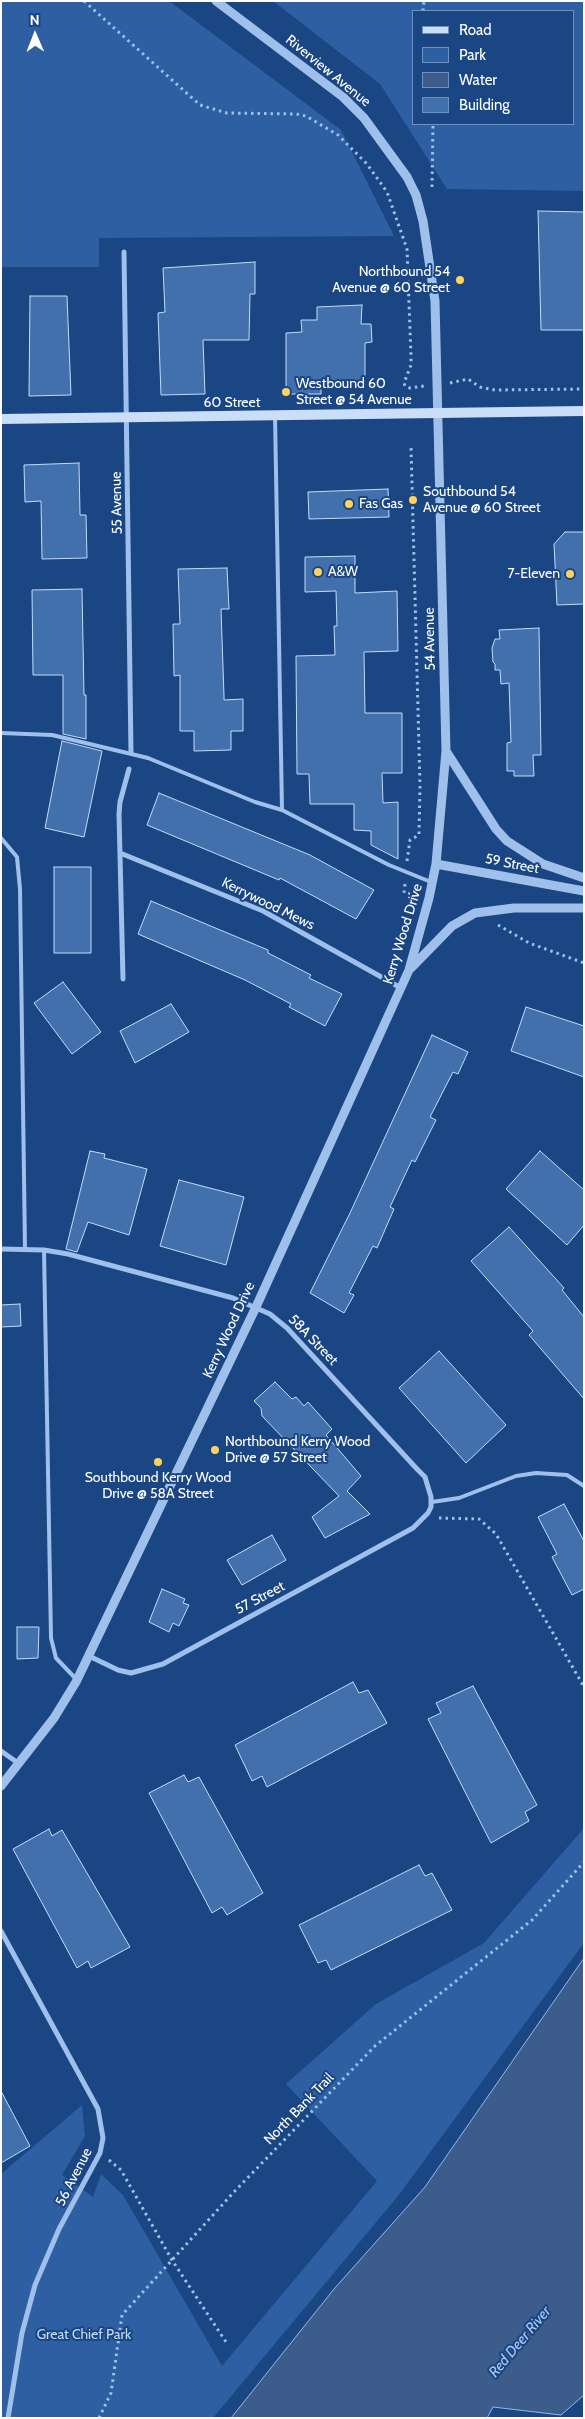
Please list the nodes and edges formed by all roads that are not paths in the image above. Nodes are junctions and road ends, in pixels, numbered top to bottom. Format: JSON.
{"nodes":[{"id":1,"x":216,"y":1,"type":"edge"},
{"id":2,"x":124,"y":252,"type":"dead end"},
{"id":3,"x":584,"y":411,"type":"edge"},
{"id":4,"x":439,"y":414,"type":"junction"},
{"id":5,"x":275,"y":416,"type":"junction"},
{"id":6,"x":127,"y":417,"type":"junction"},
{"id":7,"x":1,"y":419,"type":"edge"},
{"id":8,"x":1,"y":734,"type":"edge"},
{"id":9,"x":446,"y":751,"type":"junction"},
{"id":10,"x":131,"y":753,"type":"junction"},
{"id":11,"x":129,"y":769,"type":"dead end"},
{"id":12,"x":282,"y":810,"type":"junction"},
{"id":13,"x":1,"y":838,"type":"edge"},
{"id":14,"x":120,"y":853,"type":"junction"},
{"id":15,"x":436,"y":864,"type":"junction"},
{"id":16,"x":584,"y":878,"type":"edge"},
{"id":17,"x":433,"y":883,"type":"junction"},
{"id":18,"x":584,"y":891,"type":"edge"},
{"id":19,"x":584,"y":908,"type":"edge"},
{"id":20,"x":409,"y":970,"type":"junction"},
{"id":21,"x":123,"y":979,"type":"dead end"},
{"id":22,"x":401,"y":988,"type":"junction"},
{"id":23,"x":1,"y":1249,"type":"edge"},
{"id":24,"x":25,"y":1249,"type":"junction"},
{"id":25,"x":44,"y":1250,"type":"junction"},
{"id":26,"x":256,"y":1307,"type":"junction"},
{"id":27,"x":584,"y":1486,"type":"edge"},
{"id":28,"x":431,"y":1505,"type":"junction"},
{"id":29,"x":89,"y":1656,"type":"junction"},
{"id":30,"x":77,"y":1680,"type":"junction"},
{"id":31,"x":1,"y":1751,"type":"edge"},
{"id":32,"x":18,"y":1763,"type":"junction"},
{"id":33,"x":1,"y":1786,"type":"edge"},
{"id":34,"x":1,"y":1931,"type":"edge"},
{"id":35,"x":8,"y":2418,"type":"edge"}],
"edges":[{"from":1,"to":4,"type":"street","name":"Riverview Avenue"},
{"from":2,"to":6,"type":"street","name":"55 Avenue"},
{"from":3,"to":4,"type":"main road","name":"60 Street"},
{"from":4,"to":5,"type":"main road","name":"60 Street"},
{"from":4,"to":9,"type":"street","name":"54 Avenue"},
{"from":5,"to":6,"type":"main road","name":"60 Street"},
{"from":5,"to":12,"type":"lane"},
{"from":6,"to":7,"type":"main road","name":"60 Street"},
{"from":6,"to":10,"type":"street","name":"55 Avenue"},
{"from":8,"to":10,"type":"lane"},
{"from":9,"to":15,"type":"street","name":"54 Avenue"},
{"from":9,"to":16,"type":"street"},
{"from":10,"to":12,"type":"lane"},
{"from":11,"to":14,"type":"street"},
{"from":12,"to":17,"type":"lane"},
{"from":13,"to":24,"type":"lane"},
{"from":14,"to":21,"type":"street"},
{"from":14,"to":22,"type":"street","name":"Kerrywood Mews"},
{"from":15,"to":17,"type":"street","name":"Kerry Wood Drive"},
{"from":15,"to":18,"type":"street","name":"59 Street"},
{"from":17,"to":20,"type":"street","name":"Kerry Wood Drive"},
{"from":19,"to":20,"type":"street"},
{"from":20,"to":22,"type":"street","name":"Kerry Wood Drive"},
{"from":22,"to":26,"type":"street","name":"Kerry Wood Drive"},
{"from":23,"to":24,"type":"street","name":"58A Street"},
{"from":24,"to":25,"type":"street","name":"58A Street"},
{"from":25,"to":26,"type":"street","name":"58A Street"},
{"from":25,"to":30,"type":"lane"},
{"from":26,"to":28,"type":"street","name":"58A Street"},
{"from":26,"to":29,"type":"street","name":"Kerry Wood Drive"},
{"from":27,"to":28,"type":"lane"},
{"from":28,"to":29,"type":"street","name":"57 Street"},
{"from":29,"to":30,"type":"street","name":"Kerry Wood Drive"},
{"from":30,"to":32,"type":"street","name":"Kerry Wood Drive"},
{"from":31,"to":32,"type":"street"},
{"from":32,"to":33,"type":"street","name":"Kerry Wood Drive"},
{"from":34,"to":35,"type":"street","name":"56 Avenue"}]}
